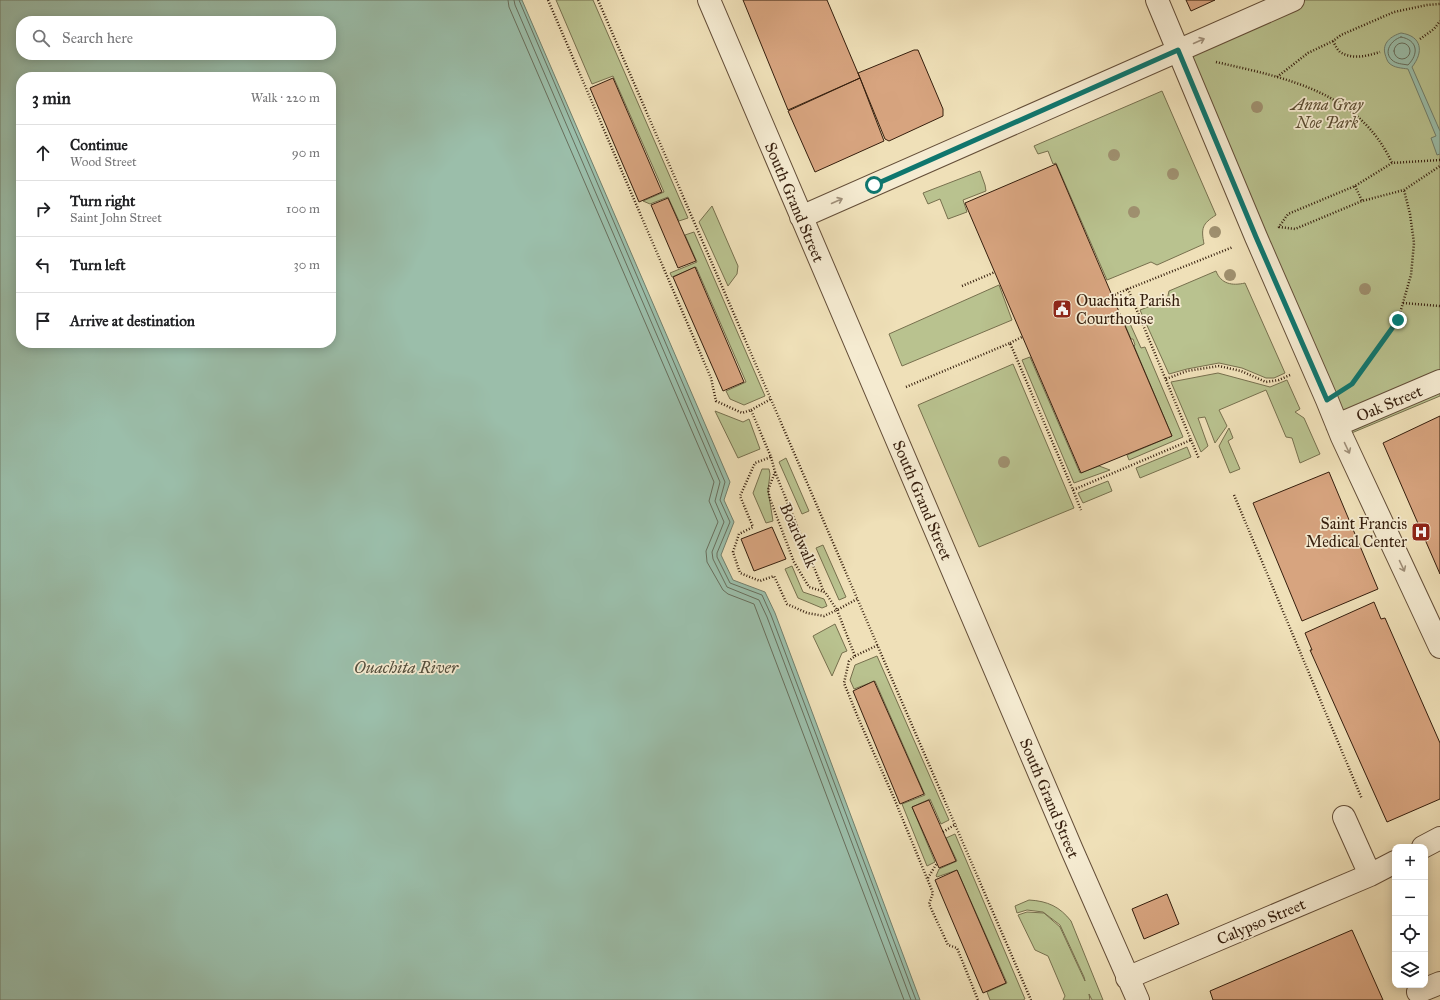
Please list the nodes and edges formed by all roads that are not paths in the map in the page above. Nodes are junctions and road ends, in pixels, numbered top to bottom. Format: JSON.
{"nodes":[{"id":1,"x":709,"y":0,"type":"edge"},
{"id":2,"x":1156,"y":0,"type":"edge"},
{"id":3,"x":1293,"y":0,"type":"edge"},
{"id":4,"x":1181,"y":59,"type":"junction"},
{"id":5,"x":801,"y":217,"type":"junction"},
{"id":6,"x":1440,"y":381,"type":"edge"},
{"id":7,"x":1337,"y":425,"type":"junction"},
{"id":8,"x":1440,"y":647,"type":"edge"},
{"id":9,"x":1344,"y":817,"type":"dead end"},
{"id":10,"x":1440,"y":838,"type":"edge"},
{"id":11,"x":1428,"y":844,"type":"edge"},
{"id":12,"x":1392,"y":864,"type":"edge"},
{"id":13,"x":1370,"y":876,"type":"junction"},
{"id":14,"x":1127,"y":978,"type":"junction"},
{"id":15,"x":1440,"y":983,"type":"edge"},
{"id":16,"x":1418,"y":992,"type":"dead end"},
{"id":17,"x":1138,"y":1000,"type":"edge"}],
"edges":[{"from":1,"to":5,"type":"street","name":"South Grand Street"},
{"from":2,"to":4,"type":"street"},
{"from":4,"to":3,"type":"street","one_way":true},
{"from":5,"to":4,"type":"street","one_way":true},
{"from":4,"to":7,"type":"street"},
{"from":5,"to":14,"type":"street","name":"South Grand Street"},
{"from":6,"to":7,"type":"street","name":"Oak Street"},
{"from":7,"to":8,"type":"street","one_way":true},
{"from":9,"to":13,"type":"street"},
{"from":10,"to":11,"type":"street"},
{"from":12,"to":13,"type":"street","name":"Calypso Street"},
{"from":13,"to":14,"type":"street","name":"Calypso Street"},
{"from":14,"to":17,"type":"street","name":"South Grand Street"},
{"from":15,"to":16,"type":"street"}]}
